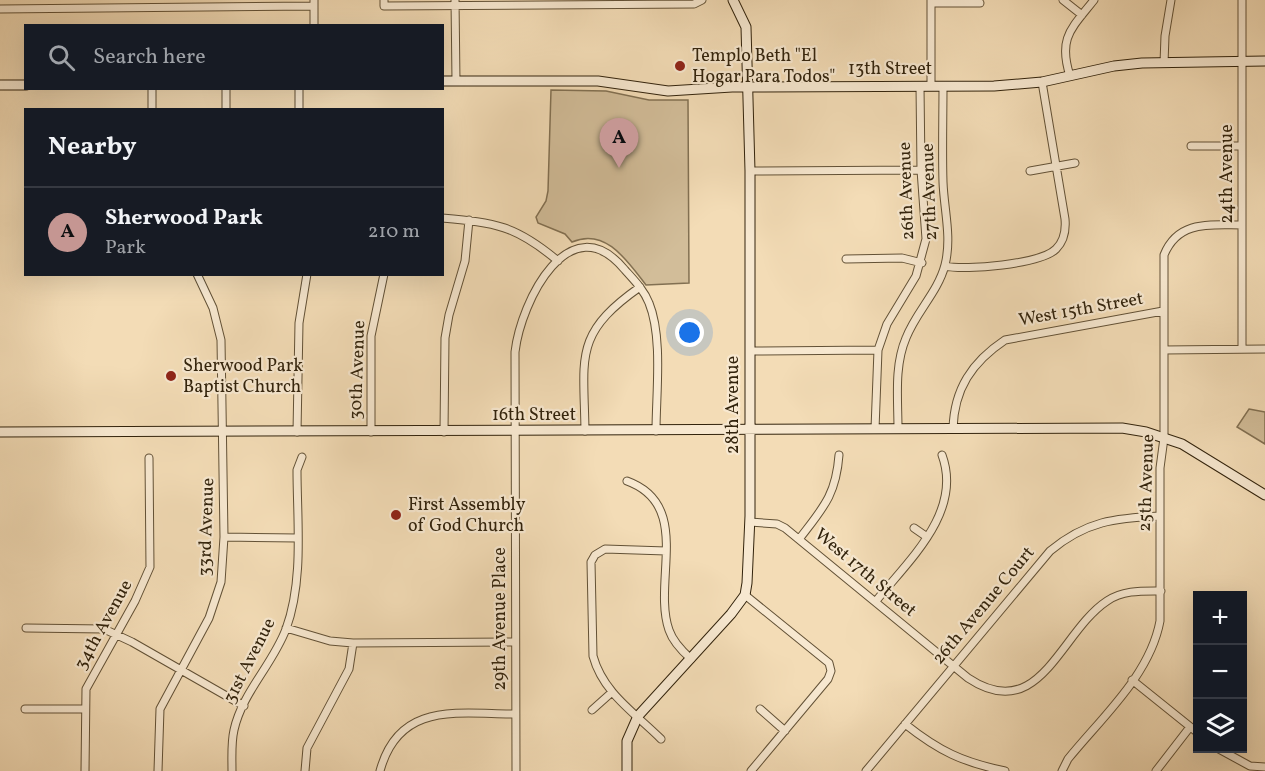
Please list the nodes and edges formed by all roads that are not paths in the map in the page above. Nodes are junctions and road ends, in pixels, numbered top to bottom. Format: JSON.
{"nodes":[{"id":1,"x":702,"y":0,"type":"edge"},
{"id":2,"x":734,"y":0,"type":"edge"},
{"id":3,"x":1063,"y":0,"type":"edge"},
{"id":4,"x":1094,"y":0,"type":"edge"},
{"id":5,"x":1171,"y":0,"type":"edge"},
{"id":6,"x":1242,"y":0,"type":"edge"},
{"id":7,"x":931,"y":1,"type":"edge"},
{"id":8,"x":694,"y":2,"type":"edge"},
{"id":9,"x":213,"y":3,"type":"edge"},
{"id":10,"x":314,"y":3,"type":"edge"},
{"id":11,"x":384,"y":3,"type":"edge"},
{"id":12,"x":455,"y":3,"type":"edge"},
{"id":13,"x":980,"y":3,"type":"dead end"},
{"id":14,"x":72,"y":4,"type":"edge"},
{"id":15,"x":142,"y":4,"type":"edge"},
{"id":16,"x":0,"y":9,"type":"edge"},
{"id":17,"x":1082,"y":15,"type":"junction"},
{"id":18,"x":314,"y":24,"type":"edge"},
{"id":19,"x":1242,"y":61,"type":"junction"},
{"id":20,"x":1265,"y":61,"type":"edge"},
{"id":21,"x":1164,"y":63,"type":"junction"},
{"id":22,"x":1070,"y":76,"type":"junction"},
{"id":23,"x":444,"y":81,"type":"edge"},
{"id":24,"x":456,"y":81,"type":"junction"},
{"id":25,"x":1042,"y":82,"type":"junction"},
{"id":26,"x":0,"y":85,"type":"edge"},
{"id":27,"x":24,"y":85,"type":"edge"},
{"id":28,"x":920,"y":86,"type":"junction"},
{"id":29,"x":931,"y":86,"type":"junction"},
{"id":30,"x":943,"y":86,"type":"junction"},
{"id":31,"x":747,"y":87,"type":"junction"},
{"id":32,"x":152,"y":90,"type":"edge"},
{"id":33,"x":226,"y":90,"type":"edge"},
{"id":34,"x":299,"y":90,"type":"edge"},
{"id":35,"x":152,"y":108,"type":"edge"},
{"id":36,"x":226,"y":108,"type":"edge"},
{"id":37,"x":299,"y":108,"type":"edge"},
{"id":38,"x":1191,"y":146,"type":"dead end"},
{"id":39,"x":1242,"y":146,"type":"junction"},
{"id":40,"x":1075,"y":162,"type":"dead end"},
{"id":41,"x":1056,"y":166,"type":"junction"},
{"id":42,"x":921,"y":170,"type":"junction"},
{"id":43,"x":750,"y":171,"type":"junction"},
{"id":44,"x":1030,"y":171,"type":"dead end"},
{"id":45,"x":444,"y":218,"type":"edge"},
{"id":46,"x":470,"y":220,"type":"junction"},
{"id":47,"x":1242,"y":225,"type":"junction"},
{"id":48,"x":846,"y":259,"type":"dead end"},
{"id":49,"x":558,"y":261,"type":"junction"},
{"id":50,"x":922,"y":263,"type":"junction"},
{"id":51,"x":945,"y":266,"type":"junction"},
{"id":52,"x":198,"y":276,"type":"edge"},
{"id":53,"x":307,"y":276,"type":"edge"},
{"id":54,"x":384,"y":276,"type":"edge"},
{"id":55,"x":640,"y":287,"type":"junction"},
{"id":56,"x":1163,"y":311,"type":"junction"},
{"id":57,"x":1242,"y":349,"type":"junction"},
{"id":58,"x":1265,"y":349,"type":"edge"},
{"id":59,"x":878,"y":350,"type":"junction"},
{"id":60,"x":1164,"y":350,"type":"junction"},
{"id":61,"x":750,"y":351,"type":"junction"},
{"id":62,"x":875,"y":429,"type":"junction"},
{"id":63,"x":898,"y":429,"type":"junction"},
{"id":64,"x":954,"y":429,"type":"junction"},
{"id":65,"x":750,"y":430,"type":"junction"},
{"id":66,"x":515,"y":431,"type":"junction"},
{"id":67,"x":585,"y":431,"type":"junction"},
{"id":68,"x":656,"y":431,"type":"junction"},
{"id":69,"x":0,"y":432,"type":"edge"},
{"id":70,"x":297,"y":432,"type":"junction"},
{"id":71,"x":371,"y":432,"type":"junction"},
{"id":72,"x":444,"y":432,"type":"junction"},
{"id":73,"x":224,"y":433,"type":"junction"},
{"id":74,"x":1164,"y":438,"type":"junction"},
{"id":75,"x":839,"y":455,"type":"dead end"},
{"id":76,"x":942,"y":455,"type":"dead end"},
{"id":77,"x":149,"y":458,"type":"dead end"},
{"id":78,"x":302,"y":458,"type":"dead end"},
{"id":79,"x":627,"y":481,"type":"dead end"},
{"id":80,"x":1265,"y":495,"type":"edge"},
{"id":81,"x":1160,"y":516,"type":"junction"},
{"id":82,"x":750,"y":522,"type":"junction"},
{"id":83,"x":914,"y":528,"type":"dead end"},
{"id":84,"x":224,"y":537,"type":"junction"},
{"id":85,"x":927,"y":537,"type":"junction"},
{"id":86,"x":297,"y":538,"type":"junction"},
{"id":87,"x":800,"y":538,"type":"junction"},
{"id":88,"x":666,"y":551,"type":"junction"},
{"id":89,"x":1161,"y":591,"type":"junction"},
{"id":90,"x":745,"y":595,"type":"junction"},
{"id":91,"x":876,"y":601,"type":"junction"},
{"id":92,"x":26,"y":628,"type":"dead end"},
{"id":93,"x":286,"y":628,"type":"junction"},
{"id":94,"x":116,"y":633,"type":"junction"},
{"id":95,"x":515,"y":642,"type":"junction"},
{"id":96,"x":353,"y":643,"type":"junction"},
{"id":97,"x":691,"y":659,"type":"junction"},
{"id":98,"x":953,"y":666,"type":"junction"},
{"id":99,"x":181,"y":670,"type":"junction"},
{"id":100,"x":1132,"y":680,"type":"junction"},
{"id":101,"x":611,"y":693,"type":"junction"},
{"id":102,"x":244,"y":706,"type":"junction"},
{"id":103,"x":26,"y":709,"type":"dead end"},
{"id":104,"x":84,"y":709,"type":"junction"},
{"id":105,"x":760,"y":709,"type":"dead end"},
{"id":106,"x":592,"y":710,"type":"dead end"},
{"id":107,"x":515,"y":714,"type":"junction"},
{"id":108,"x":638,"y":716,"type":"junction"},
{"id":109,"x":905,"y":724,"type":"junction"},
{"id":110,"x":1190,"y":727,"type":"junction"},
{"id":111,"x":1193,"y":730,"type":"edge"},
{"id":112,"x":785,"y":731,"type":"junction"},
{"id":113,"x":661,"y":739,"type":"dead end"},
{"id":114,"x":1225,"y":753,"type":"edge"},
{"id":115,"x":1265,"y":767,"type":"edge"},
{"id":116,"x":1249,"y":768,"type":"edge"},
{"id":117,"x":85,"y":771,"type":"edge"},
{"id":118,"x":158,"y":771,"type":"edge"},
{"id":119,"x":232,"y":771,"type":"edge"},
{"id":120,"x":305,"y":771,"type":"edge"},
{"id":121,"x":380,"y":771,"type":"edge"},
{"id":122,"x":516,"y":771,"type":"edge"},
{"id":123,"x":627,"y":771,"type":"edge"},
{"id":124,"x":751,"y":771,"type":"edge"},
{"id":125,"x":866,"y":771,"type":"edge"},
{"id":126,"x":1005,"y":771,"type":"edge"},
{"id":127,"x":1062,"y":771,"type":"edge"},
{"id":128,"x":1156,"y":771,"type":"edge"}],
"edges":[{"from":1,"to":8,"type":"street"},
{"from":2,"to":31,"type":"street","name":"28th Avenue"},
{"from":3,"to":17,"type":"street"},
{"from":4,"to":17,"type":"street"},
{"from":5,"to":21,"type":"street"},
{"from":6,"to":19,"type":"street","name":"24th Avenue"},
{"from":7,"to":13,"type":"street"},
{"from":7,"to":29,"type":"street"},
{"from":8,"to":12,"type":"street"},
{"from":9,"to":10,"type":"street"},
{"from":9,"to":15,"type":"street"},
{"from":10,"to":18,"type":"street"},
{"from":11,"to":12,"type":"street"},
{"from":12,"to":24,"type":"street"},
{"from":14,"to":15,"type":"street"},
{"from":14,"to":16,"type":"street"},
{"from":17,"to":22,"type":"street"},
{"from":19,"to":20,"type":"street","name":"13th Street"},
{"from":19,"to":21,"type":"street","name":"13th Street"},
{"from":19,"to":39,"type":"street","name":"24th Avenue"},
{"from":21,"to":22,"type":"street","name":"13th Street"},
{"from":22,"to":25,"type":"street","name":"13th Street"},
{"from":23,"to":24,"type":"street","name":"13th Street"},
{"from":24,"to":31,"type":"street","name":"13th Street"},
{"from":25,"to":30,"type":"street","name":"13th Street"},
{"from":25,"to":41,"type":"street"},
{"from":26,"to":27,"type":"street"},
{"from":28,"to":29,"type":"street","name":"13th Street"},
{"from":28,"to":31,"type":"street","name":"13th Street"},
{"from":28,"to":42,"type":"street","name":"26th Avenue"},
{"from":29,"to":30,"type":"street","name":"13th Street"},
{"from":30,"to":51,"type":"street","name":"27th Avenue"},
{"from":31,"to":43,"type":"street","name":"28th Avenue"},
{"from":32,"to":35,"type":"street"},
{"from":33,"to":36,"type":"street"},
{"from":34,"to":37,"type":"street"},
{"from":38,"to":39,"type":"street"},
{"from":39,"to":47,"type":"street","name":"24th Avenue"},
{"from":40,"to":41,"type":"street"},
{"from":41,"to":44,"type":"street"},
{"from":41,"to":51,"type":"street"},
{"from":42,"to":43,"type":"street"},
{"from":42,"to":50,"type":"street","name":"26th Avenue"},
{"from":43,"to":61,"type":"street","name":"28th Avenue"},
{"from":45,"to":46,"type":"street"},
{"from":46,"to":49,"type":"street"},
{"from":46,"to":72,"type":"street"},
{"from":47,"to":56,"type":"street","name":"25th Avenue"},
{"from":47,"to":57,"type":"street","name":"24th Avenue"},
{"from":48,"to":50,"type":"street"},
{"from":49,"to":55,"type":"street"},
{"from":49,"to":66,"type":"street","name":"29th Avenue Place"},
{"from":50,"to":59,"type":"street","name":"26th Avenue"},
{"from":51,"to":63,"type":"street","name":"27th Avenue"},
{"from":52,"to":73,"type":"street","name":"33rd Avenue"},
{"from":53,"to":70,"type":"street"},
{"from":54,"to":71,"type":"street","name":"30th Avenue"},
{"from":55,"to":67,"type":"street"},
{"from":55,"to":68,"type":"street"},
{"from":56,"to":60,"type":"street","name":"25th Avenue"},
{"from":56,"to":64,"type":"street","name":"West 15th Street"},
{"from":57,"to":58,"type":"street"},
{"from":57,"to":60,"type":"street"},
{"from":59,"to":61,"type":"street"},
{"from":59,"to":62,"type":"street","name":"26th Avenue"},
{"from":60,"to":74,"type":"street","name":"25th Avenue"},
{"from":61,"to":65,"type":"street","name":"28th Avenue"},
{"from":62,"to":63,"type":"street","name":"16th Street"},
{"from":62,"to":65,"type":"street","name":"16th Street"},
{"from":63,"to":64,"type":"street","name":"16th Street"},
{"from":64,"to":74,"type":"street","name":"16th Street"},
{"from":65,"to":68,"type":"street","name":"16th Street"},
{"from":65,"to":82,"type":"street","name":"28th Avenue"},
{"from":66,"to":67,"type":"street","name":"16th Street"},
{"from":66,"to":72,"type":"street","name":"16th Street"},
{"from":66,"to":95,"type":"street","name":"29th Avenue Place"},
{"from":67,"to":68,"type":"street","name":"16th Street"},
{"from":69,"to":73,"type":"street","name":"16th Street"},
{"from":70,"to":71,"type":"street","name":"16th Street"},
{"from":70,"to":73,"type":"street","name":"16th Street"},
{"from":71,"to":72,"type":"street","name":"16th Street"},
{"from":73,"to":84,"type":"street","name":"33rd Avenue"},
{"from":74,"to":80,"type":"street","name":"16th Street"},
{"from":74,"to":81,"type":"street","name":"25th Avenue"},
{"from":75,"to":87,"type":"street"},
{"from":76,"to":85,"type":"street"},
{"from":77,"to":94,"type":"street","name":"34th Avenue"},
{"from":78,"to":86,"type":"street","name":"31st Avenue"},
{"from":79,"to":88,"type":"street"},
{"from":81,"to":89,"type":"street","name":"25th Avenue"},
{"from":81,"to":98,"type":"street","name":"26th Avenue Court"},
{"from":82,"to":87,"type":"street","name":"West 17th Street"},
{"from":82,"to":90,"type":"street","name":"28th Avenue"},
{"from":83,"to":85,"type":"street"},
{"from":84,"to":86,"type":"street"},
{"from":84,"to":99,"type":"street","name":"33rd Avenue"},
{"from":85,"to":91,"type":"street"},
{"from":86,"to":93,"type":"street","name":"31st Avenue"},
{"from":87,"to":91,"type":"street","name":"West 17th Street"},
{"from":88,"to":97,"type":"street"},
{"from":88,"to":101,"type":"street"},
{"from":89,"to":98,"type":"street","name":"West 17th Street"},
{"from":89,"to":100,"type":"street","name":"25th Avenue"},
{"from":90,"to":97,"type":"street"},
{"from":90,"to":112,"type":"street"},
{"from":91,"to":98,"type":"street","name":"West 17th Street"},
{"from":92,"to":94,"type":"street"},
{"from":93,"to":96,"type":"street"},
{"from":93,"to":102,"type":"street","name":"31st Avenue"},
{"from":94,"to":99,"type":"street"},
{"from":94,"to":104,"type":"street","name":"34th Avenue"},
{"from":95,"to":96,"type":"street"},
{"from":95,"to":107,"type":"street","name":"29th Avenue Place"},
{"from":96,"to":120,"type":"street"},
{"from":97,"to":108,"type":"street"},
{"from":98,"to":109,"type":"street","name":"26th Avenue Court"},
{"from":99,"to":102,"type":"street"},
{"from":99,"to":118,"type":"street","name":"33rd Avenue"},
{"from":100,"to":110,"type":"street"},
{"from":100,"to":127,"type":"street","name":"25th Avenue"},
{"from":101,"to":106,"type":"street"},
{"from":101,"to":108,"type":"street"},
{"from":102,"to":119,"type":"street","name":"31st Avenue"},
{"from":103,"to":104,"type":"street"},
{"from":104,"to":117,"type":"street","name":"34th Avenue"},
{"from":105,"to":112,"type":"street"},
{"from":107,"to":121,"type":"street"},
{"from":107,"to":122,"type":"street","name":"29th Avenue Place"},
{"from":108,"to":113,"type":"street"},
{"from":108,"to":123,"type":"street"},
{"from":109,"to":125,"type":"street","name":"26th Avenue Court"},
{"from":109,"to":126,"type":"street"},
{"from":110,"to":111,"type":"street"},
{"from":110,"to":128,"type":"street"},
{"from":112,"to":124,"type":"street"},
{"from":114,"to":116,"type":"street"},
{"from":115,"to":116,"type":"street"}]}
